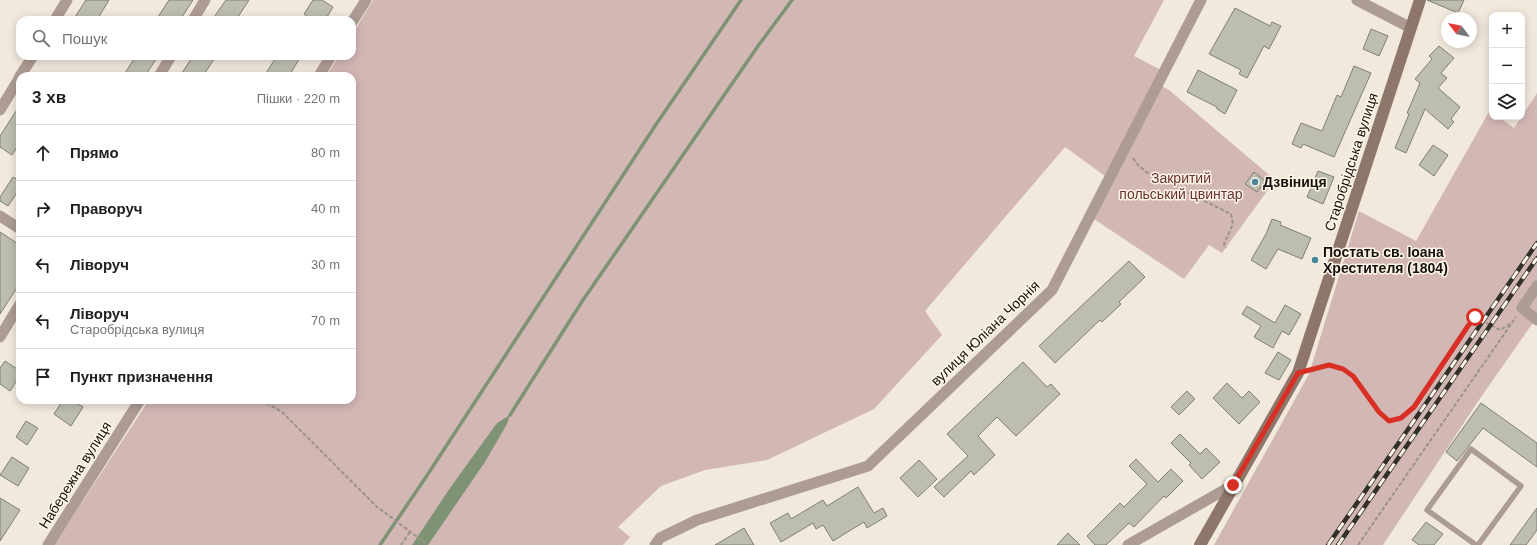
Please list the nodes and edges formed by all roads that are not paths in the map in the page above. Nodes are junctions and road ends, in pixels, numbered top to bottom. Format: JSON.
{"nodes":[{"id":1,"x":67,"y":0,"type":"edge"},
{"id":2,"x":205,"y":0,"type":"edge"},
{"id":3,"x":366,"y":0,"type":"edge"},
{"id":4,"x":1201,"y":0,"type":"edge"},
{"id":5,"x":1357,"y":0,"type":"edge"},
{"id":6,"x":1420,"y":0,"type":"edge"},
{"id":7,"x":57,"y":16,"type":"edge"},
{"id":8,"x":195,"y":16,"type":"edge"},
{"id":9,"x":356,"y":16,"type":"edge"},
{"id":10,"x":1411,"y":28,"type":"junction"},
{"id":11,"x":30,"y":60,"type":"edge"},
{"id":12,"x":169,"y":60,"type":"edge"},
{"id":13,"x":329,"y":60,"type":"edge"},
{"id":14,"x":23,"y":72,"type":"edge"},
{"id":15,"x":161,"y":72,"type":"edge"},
{"id":16,"x":321,"y":72,"type":"edge"},
{"id":17,"x":16,"y":83,"type":"edge"},
{"id":18,"x":0,"y":110,"type":"edge"},
{"id":19,"x":0,"y":216,"type":"edge"},
{"id":20,"x":16,"y":226,"type":"edge"},
{"id":21,"x":1537,"y":286,"type":"edge"},
{"id":22,"x":16,"y":311,"type":"edge"},
{"id":23,"x":1537,"y":320,"type":"edge"},
{"id":24,"x":0,"y":337,"type":"edge"},
{"id":25,"x":137,"y":404,"type":"edge"},
{"id":26,"x":1233,"y":485,"type":"junction"},
{"id":27,"x":48,"y":545,"type":"edge"},
{"id":28,"x":655,"y":545,"type":"edge"},
{"id":29,"x":1128,"y":545,"type":"edge"},
{"id":30,"x":1200,"y":545,"type":"edge"},
{"id":31,"x":1477,"y":545,"type":"edge"}],
"edges":[{"from":1,"to":7,"type":"street"},
{"from":2,"to":8,"type":"street"},
{"from":3,"to":9,"type":"street"},
{"from":4,"to":28,"type":"street","name":"вулиця Юліана Чорнія"},
{"from":5,"to":10,"type":"street"},
{"from":6,"to":10,"type":"street","name":"Старобрідська вулиця"},
{"from":10,"to":26,"type":"street","name":"Старобрідська вулиця"},
{"from":11,"to":14,"type":"street"},
{"from":12,"to":15,"type":"street"},
{"from":13,"to":16,"type":"street"},
{"from":17,"to":18,"type":"street"},
{"from":19,"to":20,"type":"street"},
{"from":21,"to":23,"type":"street"},
{"from":22,"to":24,"type":"street"},
{"from":25,"to":27,"type":"street","name":"Набережна вулиця"},
{"from":26,"to":29,"type":"street"},
{"from":26,"to":30,"type":"street","name":"Старобрідська вулиця"},
{"from":31,"to":31,"type":"lane"}]}
